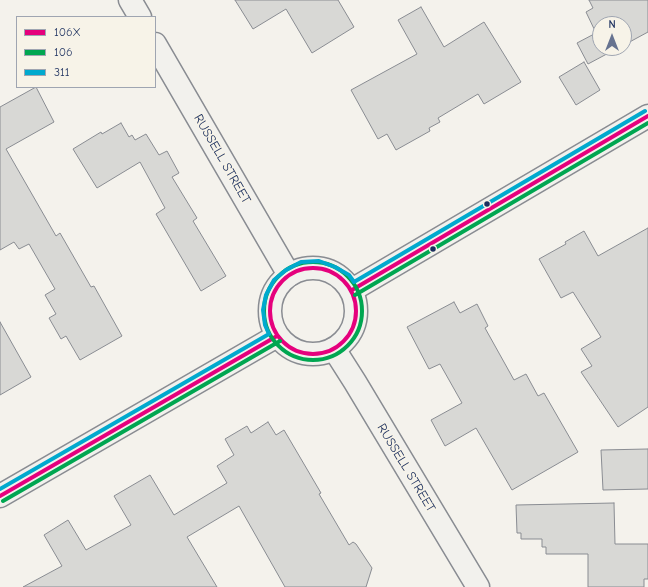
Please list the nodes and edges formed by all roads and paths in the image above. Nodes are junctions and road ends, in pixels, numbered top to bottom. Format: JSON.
{"nodes":[{"id":1,"x":130,"y":0,"type":"edge"},
{"id":2,"x":139,"y":16,"type":"edge"},
{"id":3,"x":156,"y":46,"type":"edge"},
{"id":4,"x":648,"y":116,"type":"edge"},
{"id":5,"x":290,"y":275,"type":"junction"},
{"id":6,"x":352,"y":290,"type":"junction"},
{"id":7,"x":278,"y":336,"type":"junction"},
{"id":8,"x":334,"y":349,"type":"junction"},
{"id":9,"x":0,"y":496,"type":"edge"},
{"id":10,"x":478,"y":587,"type":"edge"}],
"edges":[{"from":1,"to":2,"type":"main road"},
{"from":3,"to":5,"type":"main road","name":"RUSSELL STREET"},
{"from":4,"to":6,"type":"main road"},
{"from":5,"to":6,"type":"main road"},
{"from":5,"to":7,"type":"main road"},
{"from":6,"to":8,"type":"main road"},
{"from":7,"to":8,"type":"main road"},
{"from":7,"to":9,"type":"main road"},
{"from":8,"to":10,"type":"main road","name":"RUSSELL STREET"}]}
